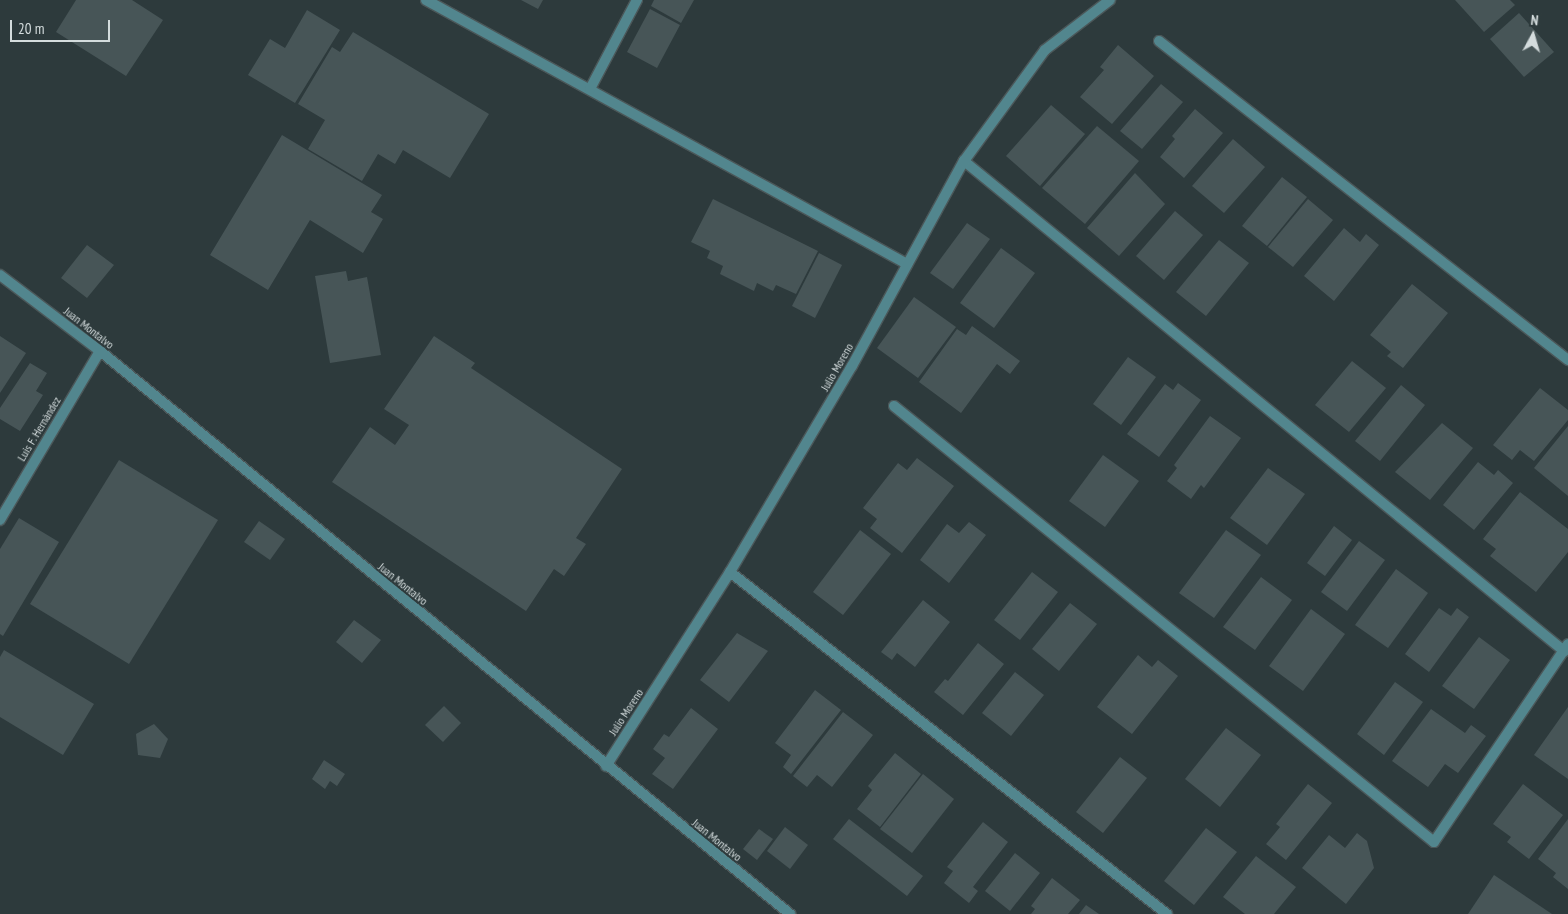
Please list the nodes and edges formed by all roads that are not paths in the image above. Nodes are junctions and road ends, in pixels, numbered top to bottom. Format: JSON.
{"nodes":[{"id":1,"x":426,"y":0,"type":"edge"},
{"id":2,"x":637,"y":0,"type":"edge"},
{"id":3,"x":1110,"y":0,"type":"edge"},
{"id":4,"x":1158,"y":41,"type":"dead end"},
{"id":5,"x":590,"y":89,"type":"junction"},
{"id":6,"x":964,"y":161,"type":"junction"},
{"id":7,"x":907,"y":264,"type":"junction"},
{"id":8,"x":0,"y":275,"type":"edge"},
{"id":9,"x":100,"y":351,"type":"junction"},
{"id":10,"x":1568,"y":360,"type":"edge"},
{"id":11,"x":894,"y":406,"type":"dead end"},
{"id":12,"x":0,"y":520,"type":"edge"},
{"id":13,"x":730,"y":572,"type":"junction"},
{"id":14,"x":1566,"y":648,"type":"edge"},
{"id":15,"x":606,"y":766,"type":"junction"},
{"id":16,"x":790,"y":914,"type":"edge"},
{"id":17,"x":1167,"y":914,"type":"edge"}],
"edges":[{"from":1,"to":5,"type":"street"},
{"from":2,"to":5,"type":"street"},
{"from":3,"to":6,"type":"street","name":"Julio Moreno"},
{"from":4,"to":10,"type":"street"},
{"from":5,"to":7,"type":"street"},
{"from":6,"to":7,"type":"street","name":"Julio Moreno"},
{"from":6,"to":14,"type":"street"},
{"from":7,"to":13,"type":"street","name":"Julio Moreno"},
{"from":8,"to":9,"type":"street","name":"Juan Montalvo"},
{"from":9,"to":12,"type":"street","name":"Luis F. Hernàndez"},
{"from":9,"to":15,"type":"street","name":"Juan Montalvo"},
{"from":11,"to":14,"type":"street"},
{"from":13,"to":15,"type":"street","name":"Julio Moreno"},
{"from":13,"to":17,"type":"street"},
{"from":15,"to":16,"type":"street","name":"Juan Montalvo"}]}
